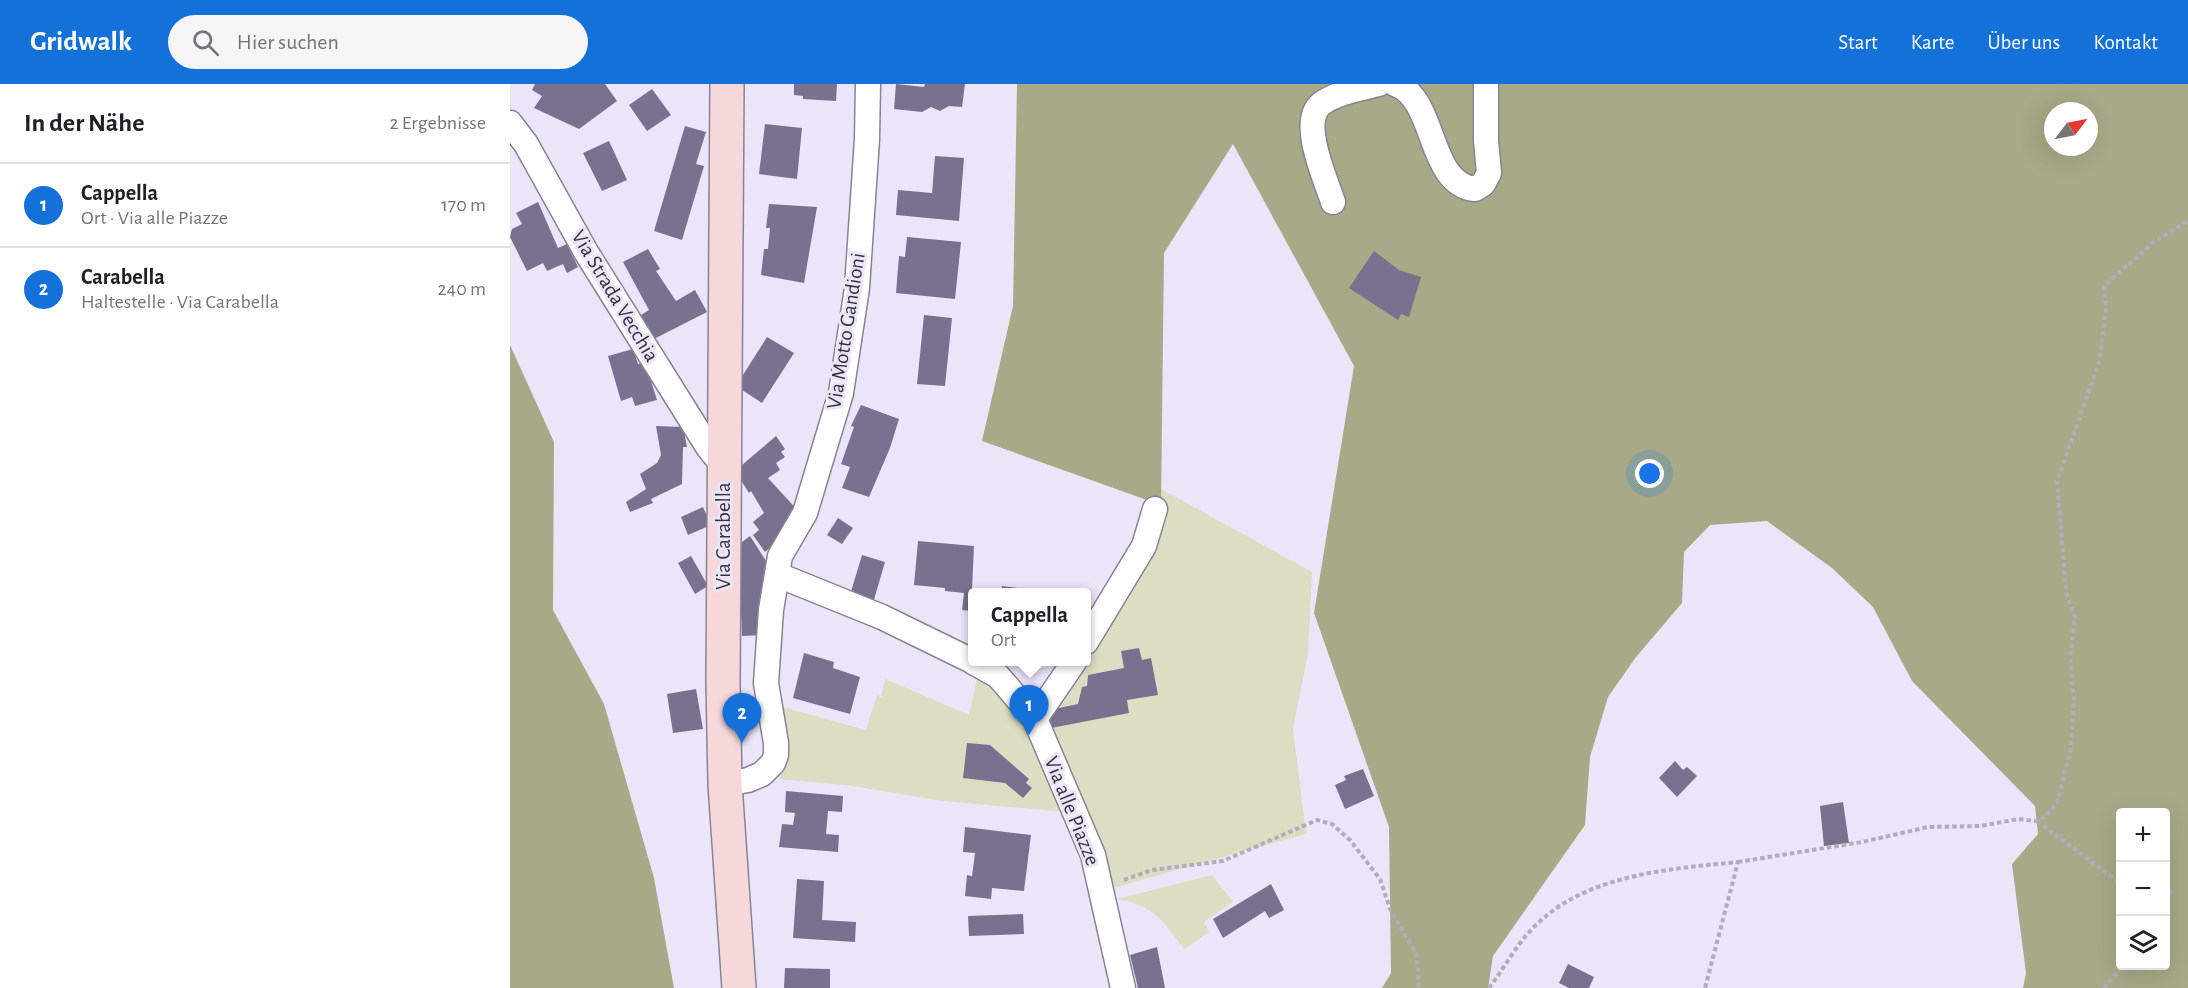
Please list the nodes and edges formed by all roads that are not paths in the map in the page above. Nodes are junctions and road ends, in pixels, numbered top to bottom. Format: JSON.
{"nodes":[{"id":1,"x":728,"y":84,"type":"edge"},
{"id":2,"x":868,"y":84,"type":"edge"},
{"id":3,"x":1378,"y":84,"type":"edge"},
{"id":4,"x":1395,"y":84,"type":"edge"},
{"id":5,"x":1486,"y":84,"type":"edge"},
{"id":6,"x":510,"y":123,"type":"edge"},
{"id":7,"x":1334,"y":202,"type":"dead end"},
{"id":8,"x":724,"y":467,"type":"junction"},
{"id":9,"x":1155,"y":509,"type":"dead end"},
{"id":10,"x":778,"y":575,"type":"junction"},
{"id":11,"x":1091,"y":634,"type":"edge"},
{"id":12,"x":968,"y":659,"type":"edge"},
{"id":13,"x":981,"y":666,"type":"edge"},
{"id":14,"x":1071,"y":666,"type":"edge"},
{"id":15,"x":1035,"y":719,"type":"junction"},
{"id":16,"x":725,"y":784,"type":"junction"},
{"id":17,"x":739,"y":988,"type":"edge"},
{"id":18,"x":1123,"y":988,"type":"edge"}],
"edges":[{"from":1,"to":8,"type":"street","name":"Via Carabella"},
{"from":2,"to":10,"type":"street","name":"Via Motto Gandioni"},
{"from":3,"to":7,"type":"street"},
{"from":4,"to":5,"type":"street"},
{"from":6,"to":8,"type":"street","name":"Via Strada Vecchia"},
{"from":8,"to":16,"type":"street","name":"Via Carabella"},
{"from":9,"to":11,"type":"street"},
{"from":10,"to":12,"type":"street","name":"Via alle Piazze"},
{"from":10,"to":16,"type":"street","name":"Via Motto Gandioni"},
{"from":13,"to":15,"type":"street","name":"Via alle Piazze"},
{"from":14,"to":15,"type":"street"},
{"from":15,"to":18,"type":"street","name":"Via alle Piazze"},
{"from":16,"to":17,"type":"street","name":"Via Carabella"}]}
